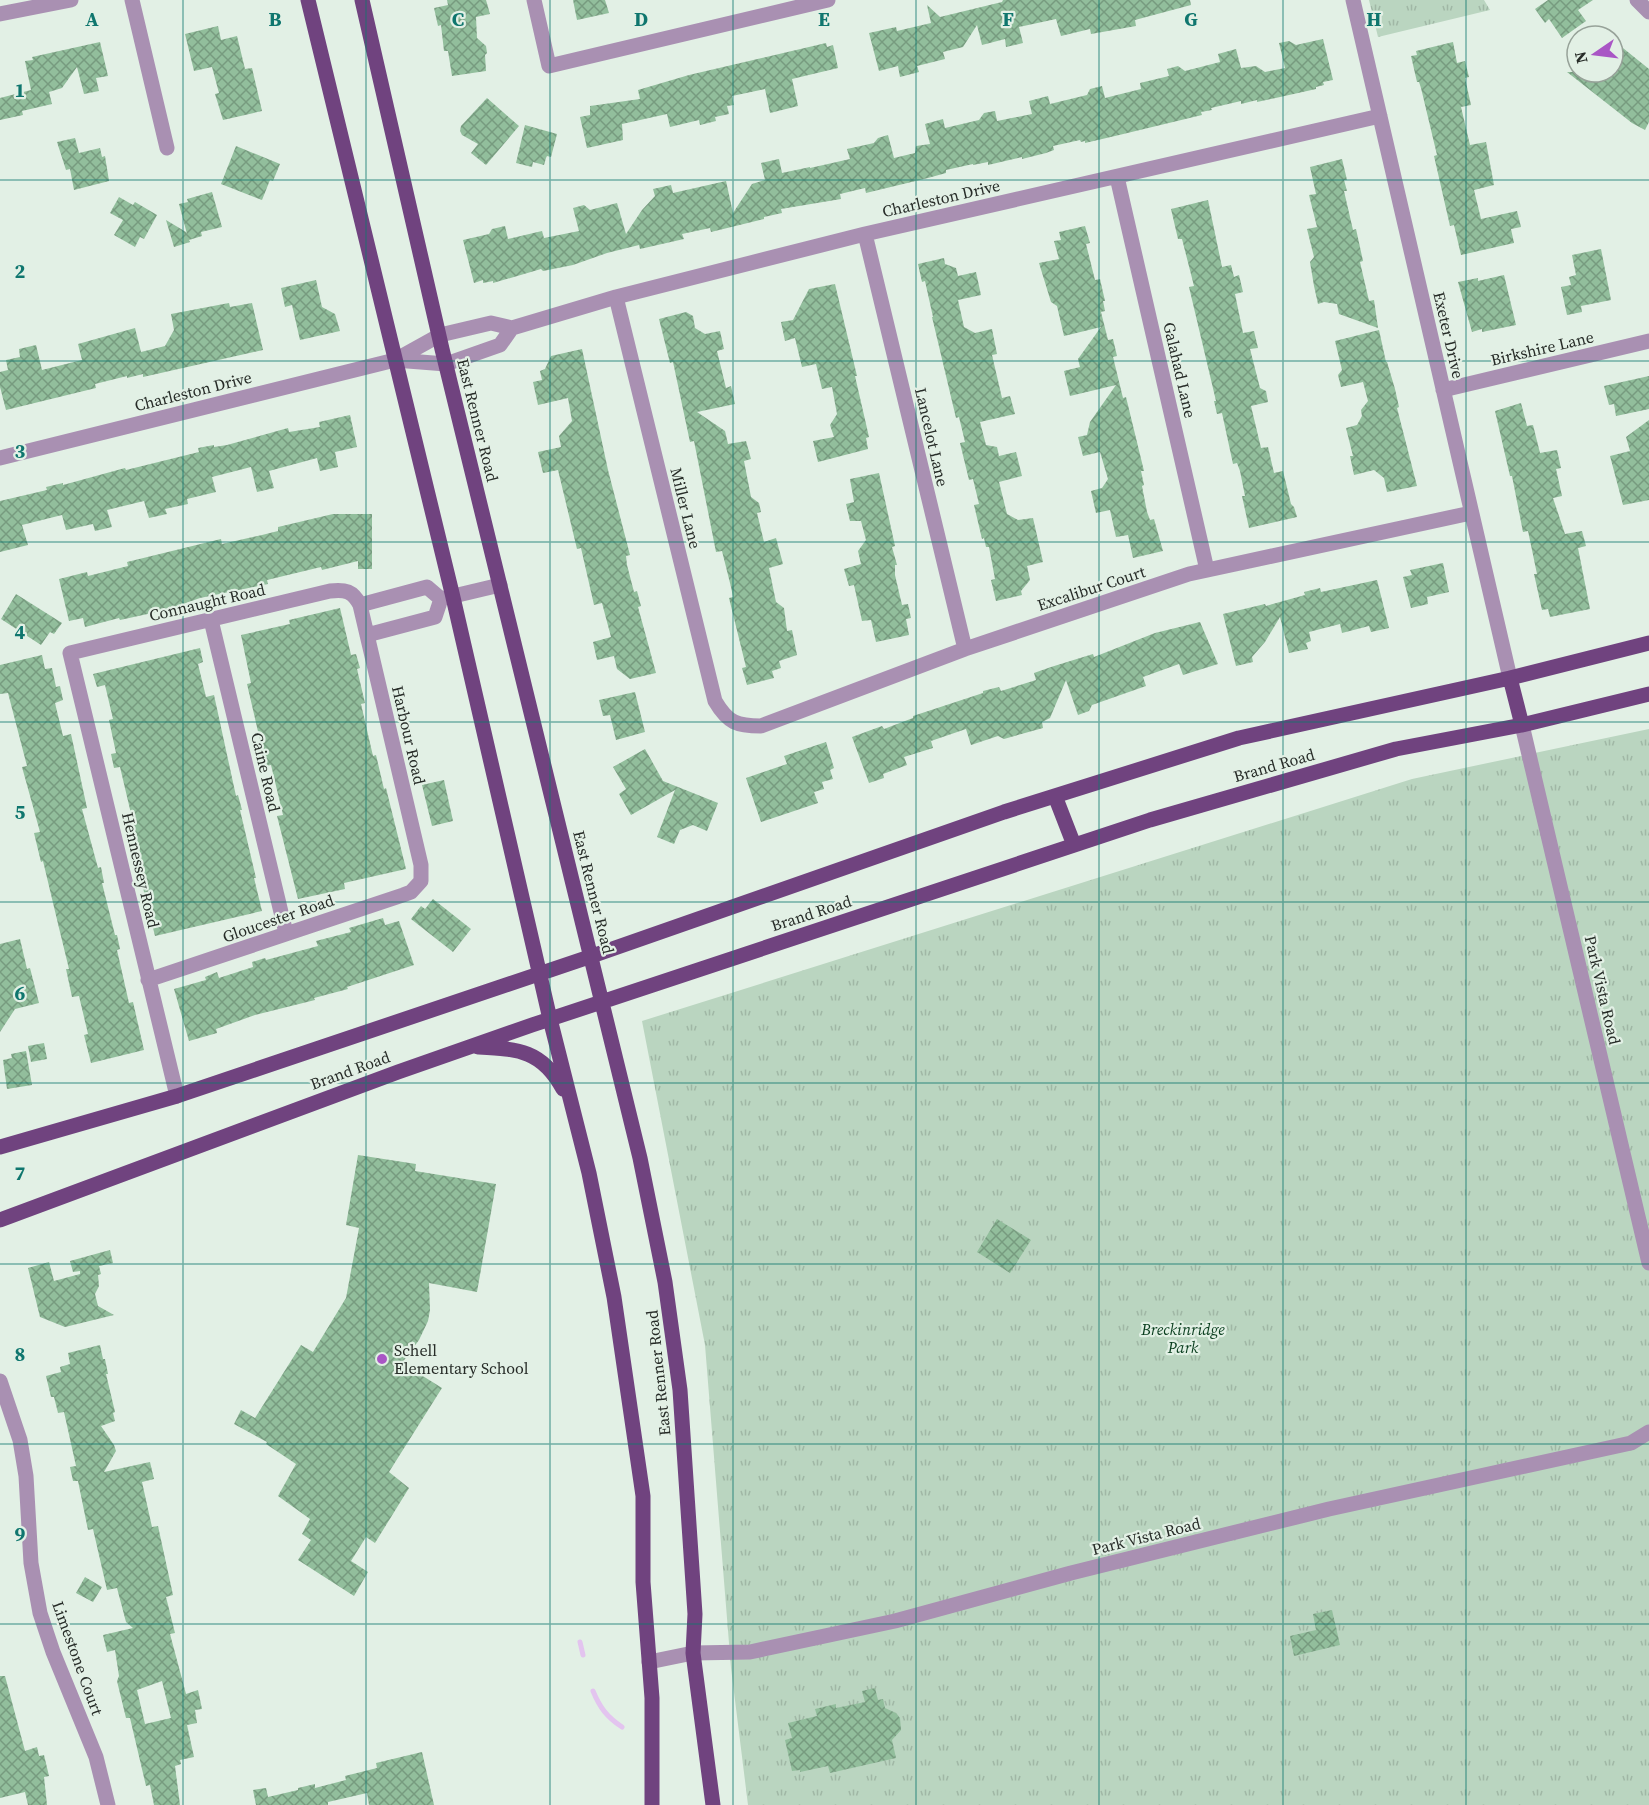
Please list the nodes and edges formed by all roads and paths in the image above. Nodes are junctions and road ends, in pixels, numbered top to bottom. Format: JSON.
{"nodes":[{"id":1,"x":71,"y":0,"type":"edge"},
{"id":2,"x":132,"y":0,"type":"edge"},
{"id":3,"x":308,"y":0,"type":"edge"},
{"id":4,"x":362,"y":0,"type":"edge"},
{"id":5,"x":534,"y":0,"type":"edge"},
{"id":6,"x":828,"y":0,"type":"edge"},
{"id":7,"x":1353,"y":0,"type":"edge"},
{"id":8,"x":1636,"y":0,"type":"edge"},
{"id":9,"x":804,"y":3,"type":"edge"},
{"id":10,"x":1649,"y":12,"type":"edge"},
{"id":11,"x":0,"y":14,"type":"edge"},
{"id":12,"x":1380,"y":116,"type":"junction"},
{"id":13,"x":167,"y":148,"type":"dead end"},
{"id":14,"x":1117,"y":177,"type":"junction"},
{"id":15,"x":865,"y":234,"type":"junction"},
{"id":16,"x":616,"y":297,"type":"junction"},
{"id":17,"x":512,"y":328,"type":"junction"},
{"id":18,"x":440,"y":335,"type":"junction"},
{"id":19,"x":1649,"y":341,"type":"edge"},
{"id":20,"x":395,"y":360,"type":"junction"},
{"id":21,"x":446,"y":364,"type":"junction"},
{"id":22,"x":1443,"y":390,"type":"junction"},
{"id":23,"x":0,"y":458,"type":"edge"},
{"id":24,"x":1471,"y":513,"type":"junction"},
{"id":25,"x":1207,"y":570,"type":"junction"},
{"id":26,"x":500,"y":585,"type":"junction"},
{"id":27,"x":447,"y":598,"type":"junction"},
{"id":28,"x":356,"y":599,"type":"junction"},
{"id":29,"x":211,"y":620,"type":"junction"},
{"id":30,"x":367,"y":635,"type":"junction"},
{"id":31,"x":1649,"y":644,"type":"edge"},
{"id":32,"x":965,"y":649,"type":"junction"},
{"id":33,"x":70,"y":653,"type":"joint"},
{"id":34,"x":1510,"y":678,"type":"junction"},
{"id":35,"x":1649,"y":694,"type":"edge"},
{"id":36,"x":732,"y":722,"type":"joint"},
{"id":37,"x":1522,"y":725,"type":"junction"},
{"id":38,"x":1055,"y":796,"type":"junction"},
{"id":39,"x":1074,"y":845,"type":"junction"},
{"id":40,"x":417,"y":887,"type":"joint"},
{"id":41,"x":286,"y":933,"type":"junction"},
{"id":42,"x":592,"y":956,"type":"junction"},
{"id":43,"x":540,"y":974,"type":"junction"},
{"id":44,"x":148,"y":981,"type":"junction"},
{"id":45,"x":602,"y":1001,"type":"junction"},
{"id":46,"x":550,"y":1019,"type":"junction"},
{"id":47,"x":469,"y":1047,"type":"junction"},
{"id":48,"x":177,"y":1096,"type":"junction"},
{"id":49,"x":572,"y":1106,"type":"junction"},
{"id":50,"x":0,"y":1147,"type":"edge"},
{"id":51,"x":0,"y":1220,"type":"edge"},
{"id":52,"x":1649,"y":1263,"type":"edge"},
{"id":53,"x":0,"y":1382,"type":"edge"},
{"id":54,"x":1649,"y":1432,"type":"edge"},
{"id":55,"x":693,"y":1653,"type":"junction"},
{"id":56,"x":649,"y":1662,"type":"junction"},
{"id":57,"x":108,"y":1805,"type":"edge"},
{"id":58,"x":652,"y":1805,"type":"edge"},
{"id":59,"x":713,"y":1805,"type":"edge"}],
"edges":[{"from":1,"to":11,"type":"street"},
{"from":2,"to":13,"type":"street"},
{"from":3,"to":20,"type":"main road","name":"East Renner Road"},
{"from":4,"to":18,"type":"main road","name":"East Renner Road"},
{"from":5,"to":9,"type":"street"},
{"from":6,"to":9,"type":"street"},
{"from":7,"to":12,"type":"street","name":"Exeter Drive"},
{"from":8,"to":10,"type":"street"},
{"from":12,"to":14,"type":"street","name":"Charleston Drive"},
{"from":12,"to":22,"type":"street","name":"Exeter Drive"},
{"from":14,"to":15,"type":"street","name":"Charleston Drive"},
{"from":14,"to":25,"type":"street","name":"Galahad Lane"},
{"from":15,"to":16,"type":"street","name":"Charleston Drive"},
{"from":15,"to":32,"type":"street","name":"Lancelot Lane"},
{"from":16,"to":17,"type":"street","name":"Charleston Drive"},
{"from":16,"to":36,"type":"street","name":"Miller Lane"},
{"from":17,"to":18,"type":"street","name":"Charleston Drive"},
{"from":17,"to":21,"type":"street","name":"Charleston Drive"},
{"from":18,"to":20,"type":"street","name":"Charleston Drive"},
{"from":18,"to":21,"type":"main road","name":"East Renner Road"},
{"from":19,"to":22,"type":"street","name":"Birkshire Lane"},
{"from":20,"to":21,"type":"street","name":"Charleston Drive"},
{"from":20,"to":23,"type":"street","name":"Charleston Drive"},
{"from":20,"to":27,"type":"main road","name":"East Renner Road"},
{"from":21,"to":26,"type":"main road","name":"East Renner Road"},
{"from":22,"to":24,"type":"street","name":"Exeter Drive"},
{"from":24,"to":25,"type":"street","name":"Excalibur Court"},
{"from":24,"to":34,"type":"street","name":"Exeter Drive"},
{"from":25,"to":32,"type":"street","name":"Excalibur Court"},
{"from":26,"to":27,"type":"street"},
{"from":26,"to":42,"type":"main road","name":"East Renner Road"},
{"from":27,"to":28,"type":"street","name":"Connaught Road"},
{"from":27,"to":30,"type":"street"},
{"from":27,"to":43,"type":"main road","name":"East Renner Road"},
{"from":28,"to":29,"type":"street","name":"Connaught Road"},
{"from":28,"to":30,"type":"street","name":"Harbour Road"},
{"from":29,"to":33,"type":"street","name":"Connaught Road"},
{"from":29,"to":41,"type":"street","name":"Caine Road"},
{"from":30,"to":40,"type":"street","name":"Harbour Road"},
{"from":31,"to":34,"type":"main road","name":"Brand Road"},
{"from":32,"to":36,"type":"street","name":"Excalibur Court"},
{"from":33,"to":44,"type":"street","name":"Hennessey Road"},
{"from":34,"to":37,"type":"main road"},
{"from":34,"to":38,"type":"main road","name":"Brand Road"},
{"from":35,"to":37,"type":"main road","name":"Brand Road"},
{"from":37,"to":39,"type":"main road","name":"Brand Road"},
{"from":37,"to":52,"type":"street","name":"Park Vista Road"},
{"from":38,"to":39,"type":"main road"},
{"from":38,"to":42,"type":"main road","name":"Brand Road"},
{"from":39,"to":45,"type":"main road","name":"Brand Road"},
{"from":40,"to":41,"type":"street","name":"Gloucester Road"},
{"from":41,"to":44,"type":"street","name":"Gloucester Road"},
{"from":42,"to":43,"type":"main road","name":"Brand Road"},
{"from":42,"to":45,"type":"main road","name":"East Renner Road"},
{"from":43,"to":46,"type":"main road","name":"East Renner Road"},
{"from":43,"to":48,"type":"main road","name":"Brand Road"},
{"from":44,"to":48,"type":"street","name":"Hennessey Road"},
{"from":45,"to":46,"type":"main road","name":"Brand Road"},
{"from":45,"to":55,"type":"main road","name":"East Renner Road"},
{"from":46,"to":47,"type":"main road","name":"Brand Road"},
{"from":46,"to":49,"type":"main road","name":"East Renner Road"},
{"from":47,"to":49,"type":"main road"},
{"from":47,"to":51,"type":"main road","name":"Brand Road"},
{"from":48,"to":50,"type":"main road","name":"Brand Road"},
{"from":49,"to":56,"type":"main road","name":"East Renner Road"},
{"from":53,"to":57,"type":"street","name":"Limestone Court"},
{"from":54,"to":55,"type":"street","name":"Park Vista Road"},
{"from":55,"to":56,"type":"street","name":"Park Vista Road"},
{"from":55,"to":59,"type":"main road","name":"East Renner Road"},
{"from":56,"to":58,"type":"main road","name":"East Renner Road"}]}
